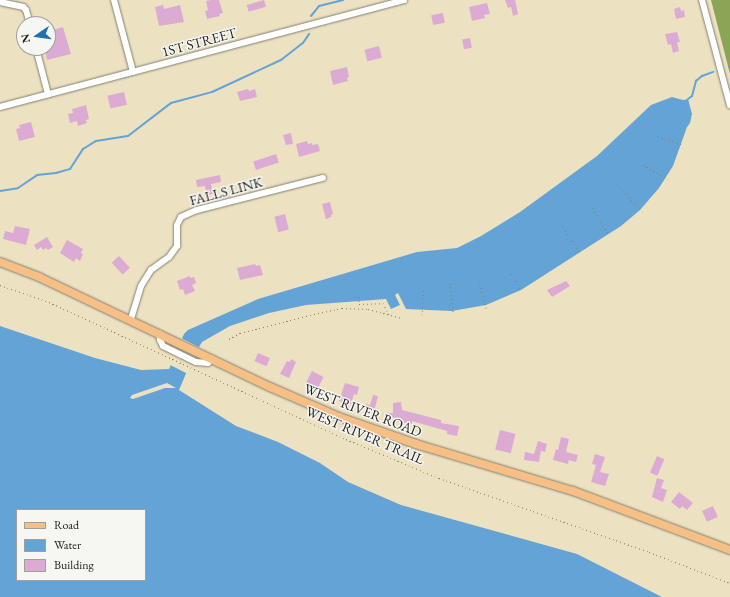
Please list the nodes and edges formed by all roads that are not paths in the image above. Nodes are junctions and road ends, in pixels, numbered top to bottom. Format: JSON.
{"nodes":[{"id":1,"x":114,"y":0,"type":"edge"},
{"id":2,"x":404,"y":0,"type":"edge"},
{"id":3,"x":702,"y":0,"type":"edge"},
{"id":4,"x":0,"y":2,"type":"edge"},
{"id":5,"x":28,"y":16,"type":"edge"},
{"id":6,"x":38,"y":56,"type":"edge"},
{"id":7,"x":133,"y":72,"type":"junction"},
{"id":8,"x":48,"y":94,"type":"junction"},
{"id":9,"x":730,"y":106,"type":"edge"},
{"id":10,"x":0,"y":107,"type":"edge"},
{"id":11,"x":323,"y":178,"type":"dead end"},
{"id":12,"x":0,"y":262,"type":"edge"},
{"id":13,"x":131,"y":319,"type":"junction"},
{"id":14,"x":159,"y":333,"type":"junction"},
{"id":15,"x":212,"y":359,"type":"junction"},
{"id":16,"x":730,"y":550,"type":"edge"}],
"edges":[{"from":1,"to":7,"type":"street"},
{"from":2,"to":7,"type":"street","name":"1ST STREET"},
{"from":3,"to":9,"type":"street"},
{"from":4,"to":5,"type":"street"},
{"from":6,"to":8,"type":"street"},
{"from":7,"to":8,"type":"street","name":"1ST STREET"},
{"from":8,"to":10,"type":"street","name":"1ST STREET"},
{"from":11,"to":13,"type":"street","name":"FALLS LINK"},
{"from":12,"to":13,"type":"main road","name":"WEST RIVER ROAD"},
{"from":13,"to":14,"type":"main road","name":"WEST RIVER ROAD"},
{"from":14,"to":15,"type":"main road","name":"WEST RIVER ROAD"},
{"from":14,"to":15,"type":"street"},
{"from":15,"to":16,"type":"main road","name":"WEST RIVER ROAD"}]}
